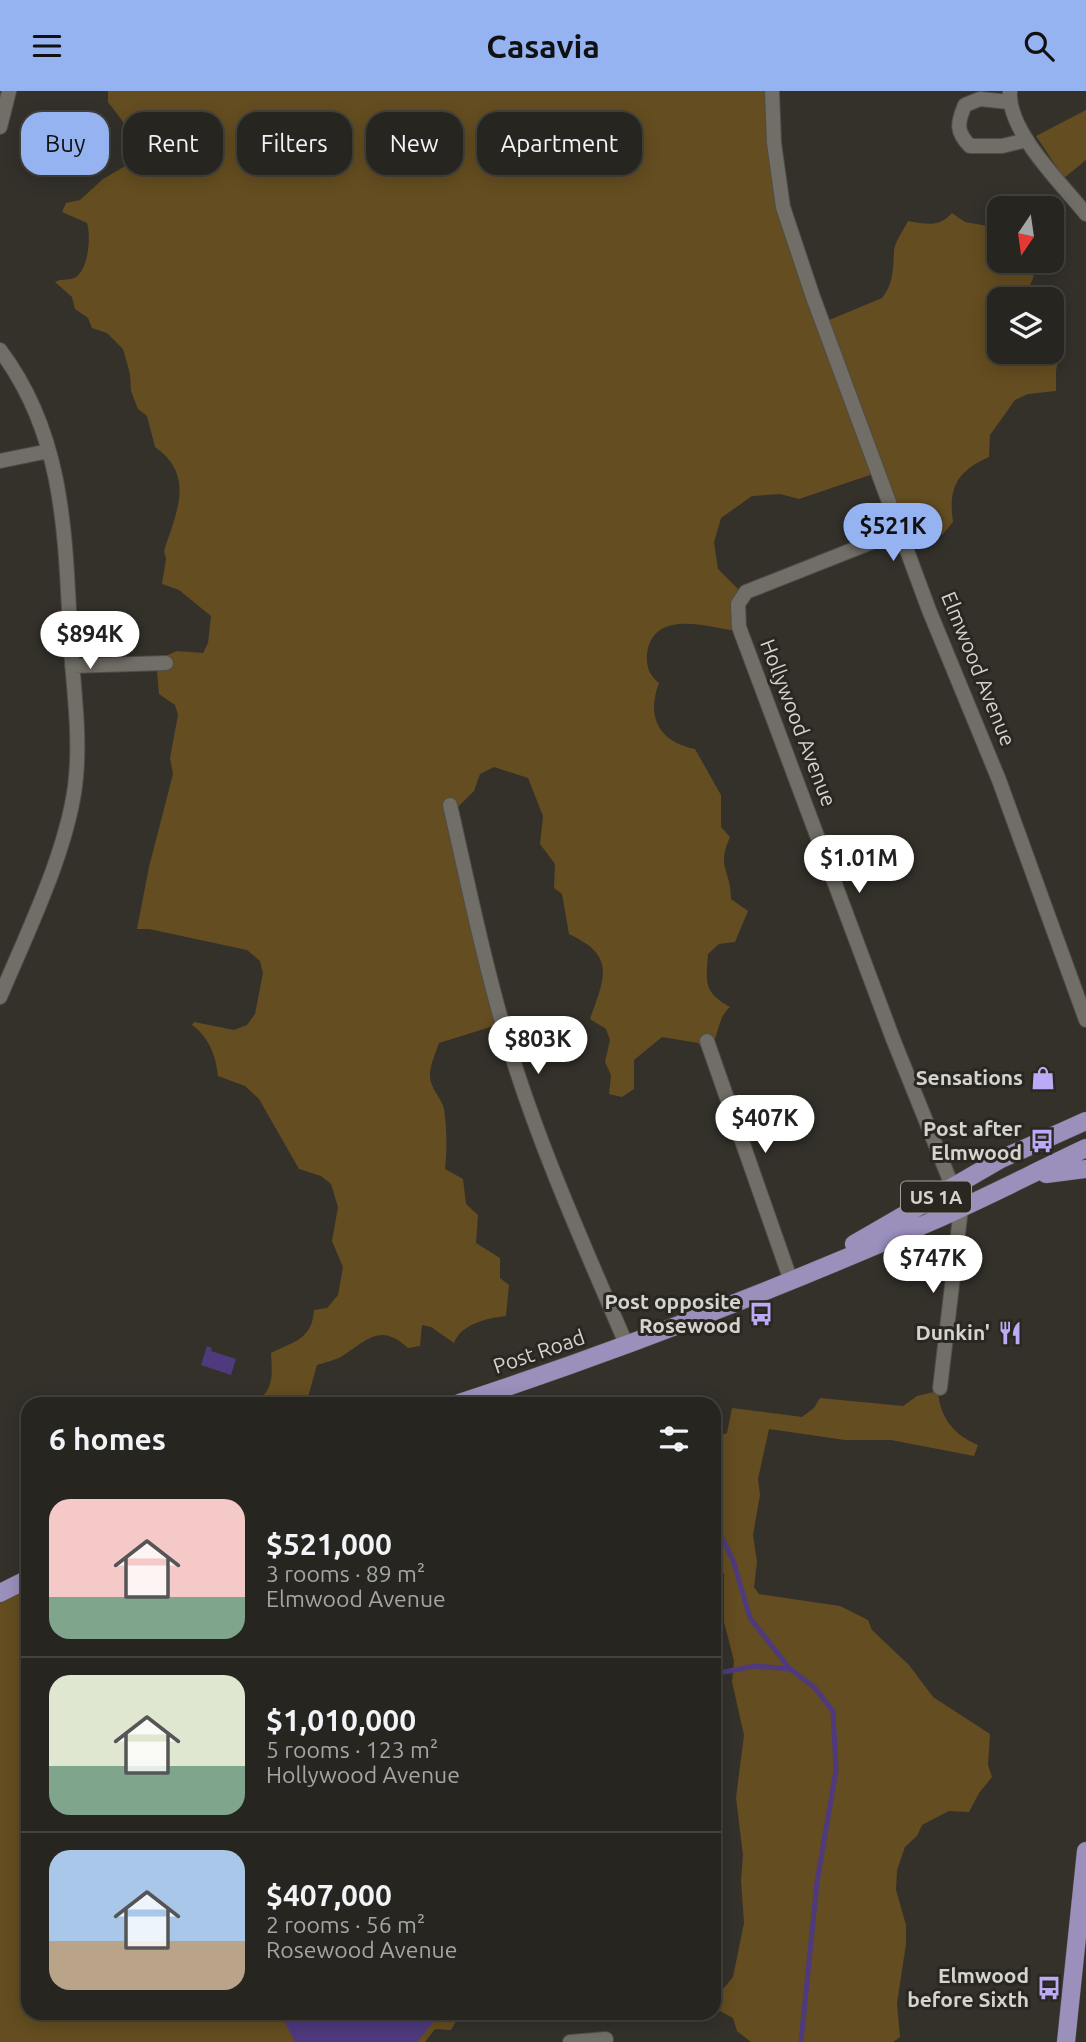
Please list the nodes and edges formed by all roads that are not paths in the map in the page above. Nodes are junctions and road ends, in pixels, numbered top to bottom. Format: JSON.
{"nodes":[{"id":1,"x":9,"y":91,"type":"edge"},
{"id":2,"x":772,"y":91,"type":"edge"},
{"id":3,"x":1010,"y":96,"type":"edge"},
{"id":4,"x":0,"y":127,"type":"edge"},
{"id":5,"x":1027,"y":141,"type":"junction"},
{"id":6,"x":1086,"y":214,"type":"edge"},
{"id":7,"x":0,"y":350,"type":"edge"},
{"id":8,"x":49,"y":451,"type":"junction"},
{"id":9,"x":0,"y":461,"type":"edge"},
{"id":10,"x":900,"y":531,"type":"junction"},
{"id":11,"x":166,"y":663,"type":"dead end"},
{"id":12,"x":72,"y":666,"type":"junction"},
{"id":13,"x":450,"y":805,"type":"dead end"},
{"id":14,"x":0,"y":997,"type":"edge"},
{"id":15,"x":1086,"y":1020,"type":"edge"},
{"id":16,"x":707,"y":1041,"type":"dead end"},
{"id":17,"x":1086,"y":1121,"type":"edge"},
{"id":18,"x":1086,"y":1148,"type":"edge"},
{"id":19,"x":1086,"y":1169,"type":"edge"},
{"id":20,"x":1025,"y":1177,"type":"junction"},
{"id":21,"x":953,"y":1188,"type":"junction"},
{"id":22,"x":961,"y":1208,"type":"junction"},
{"id":23,"x":791,"y":1281,"type":"junction"},
{"id":24,"x":627,"y":1346,"type":"junction"},
{"id":25,"x":940,"y":1388,"type":"dead end"},
{"id":26,"x":476,"y":1397,"type":"edge"},
{"id":27,"x":21,"y":1582,"type":"edge"},
{"id":28,"x":0,"y":1593,"type":"edge"},
{"id":29,"x":1086,"y":1851,"type":"edge"},
{"id":30,"x":606,"y":2039,"type":"dead end"},
{"id":31,"x":570,"y":2042,"type":"edge"},
{"id":32,"x":1066,"y":2042,"type":"edge"}],
"edges":[{"from":1,"to":4,"type":"street"},
{"from":2,"to":10,"type":"street","name":"Elmwood Avenue"},
{"from":3,"to":5,"type":"street"},
{"from":3,"to":5,"type":"street"},
{"from":5,"to":6,"type":"street"},
{"from":7,"to":8,"type":"street"},
{"from":8,"to":9,"type":"street"},
{"from":8,"to":12,"type":"street"},
{"from":10,"to":15,"type":"street","name":"Elmwood Avenue"},
{"from":10,"to":21,"type":"street","name":"Hollywood Avenue"},
{"from":11,"to":12,"type":"street"},
{"from":12,"to":14,"type":"street"},
{"from":13,"to":24,"type":"street"},
{"from":16,"to":23,"type":"street"},
{"from":17,"to":21,"type":"main road","name":"Post Road","number":"US 1A"},
{"from":18,"to":20,"type":"main road","name":"Post Road","number":"US 1A"},
{"from":19,"to":20,"type":"main road"},
{"from":20,"to":22,"type":"main road","name":"Post Road","number":"US 1A"},
{"from":21,"to":22,"type":"street","name":"Hollywood Avenue"},
{"from":21,"to":23,"type":"main road","name":"Post Road","number":"US 1A"},
{"from":22,"to":23,"type":"main road","name":"Post Road","number":"US 1A"},
{"from":22,"to":25,"type":"street"},
{"from":23,"to":24,"type":"main road","name":"Post Road","number":"US 1A"},
{"from":24,"to":26,"type":"main road","name":"Post Road","number":"US 1A"},
{"from":27,"to":28,"type":"main road"},
{"from":29,"to":32,"type":"main road"},
{"from":30,"to":31,"type":"street"}]}
